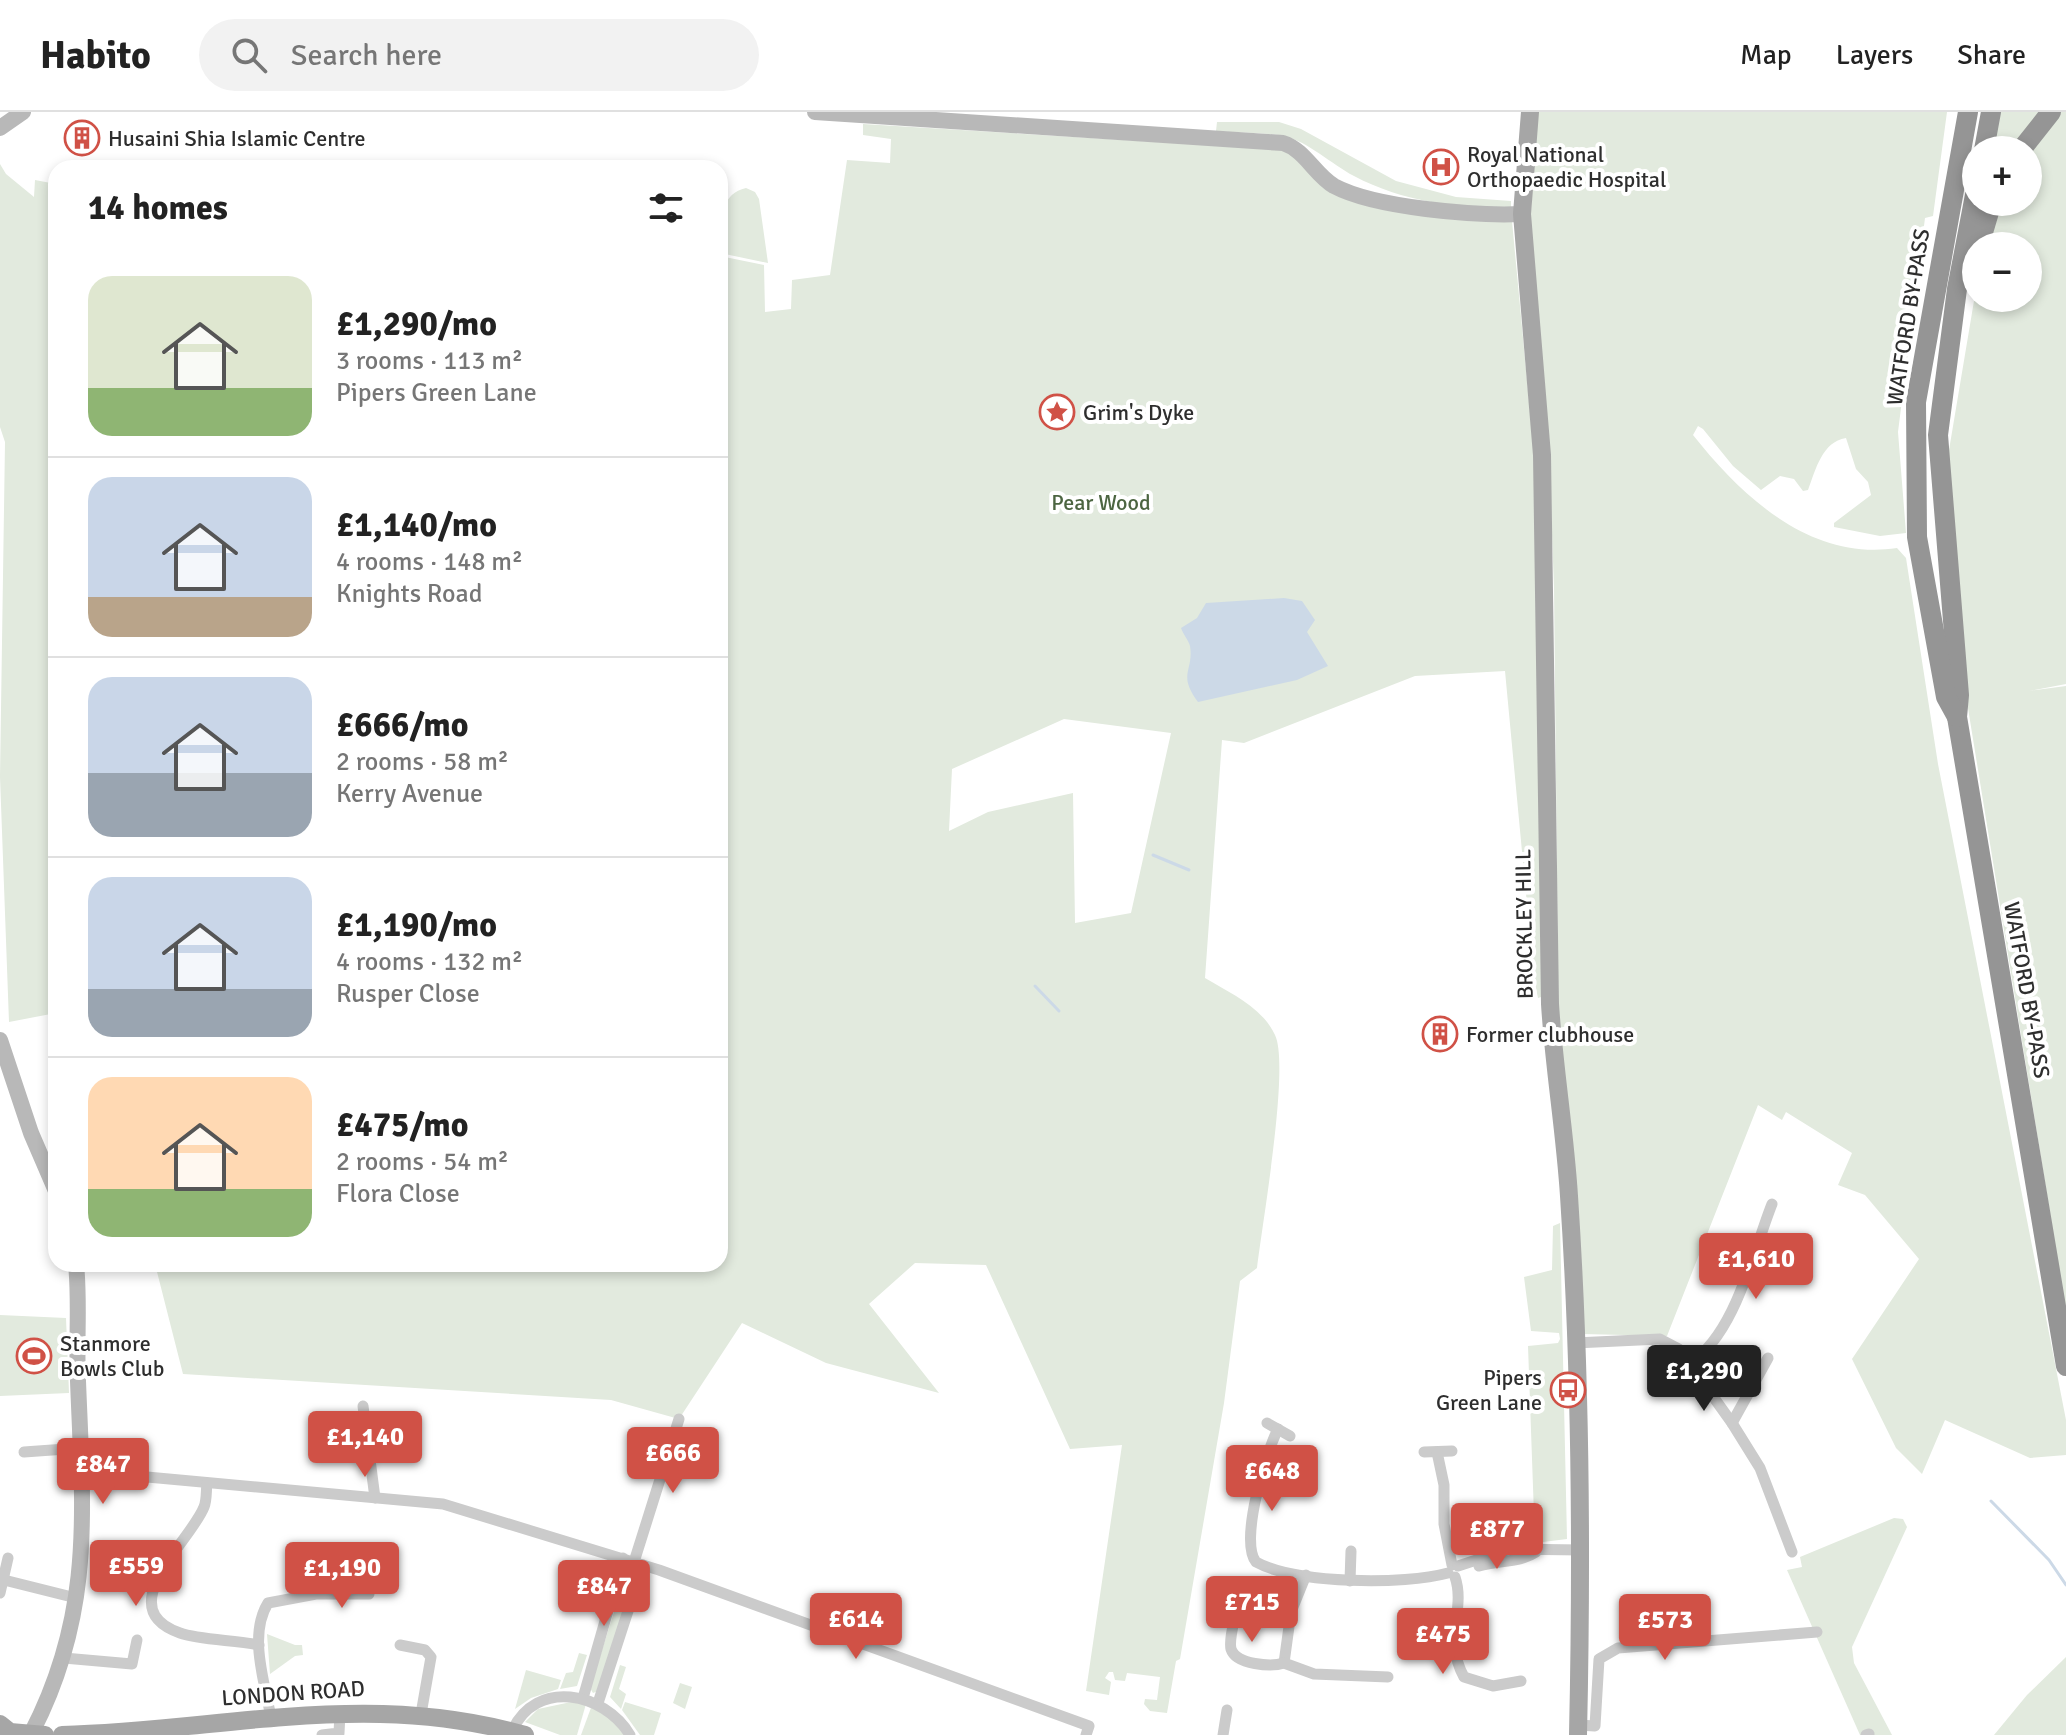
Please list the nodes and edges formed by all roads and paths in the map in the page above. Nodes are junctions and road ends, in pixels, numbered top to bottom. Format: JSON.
{"nodes":[{"id":1,"x":23,"y":112,"type":"edge"},
{"id":2,"x":815,"y":112,"type":"edge"},
{"id":3,"x":1530,"y":112,"type":"edge"},
{"id":4,"x":1991,"y":112,"type":"edge"},
{"id":5,"x":2051,"y":112,"type":"edge"},
{"id":6,"x":1967,"y":114,"type":"edge"},
{"id":7,"x":0,"y":128,"type":"edge"},
{"id":8,"x":1987,"y":136,"type":"edge"},
{"id":9,"x":2032,"y":136,"type":"edge"},
{"id":10,"x":1522,"y":214,"type":"junction"},
{"id":11,"x":1971,"y":216,"type":"edge"},
{"id":12,"x":1964,"y":312,"type":"edge"},
{"id":13,"x":1938,"y":435,"type":"junction"},
{"id":14,"x":1957,"y":717,"type":"junction"},
{"id":15,"x":0,"y":1040,"type":"edge"},
{"id":16,"x":48,"y":1172,"type":"edge"},
{"id":17,"x":1772,"y":1204,"type":"dead end"},
{"id":18,"x":76,"y":1272,"type":"edge"},
{"id":19,"x":1575,"y":1343,"type":"junction"},
{"id":20,"x":1768,"y":1358,"type":"dead end"},
{"id":21,"x":1690,"y":1363,"type":"junction"},
{"id":22,"x":2066,"y":1366,"type":"edge"},
{"id":23,"x":363,"y":1406,"type":"dead end"},
{"id":24,"x":679,"y":1419,"type":"dead end"},
{"id":25,"x":1732,"y":1423,"type":"junction"},
{"id":26,"x":1290,"y":1436,"type":"dead end"},
{"id":27,"x":80,"y":1448,"type":"junction"},
{"id":28,"x":1452,"y":1451,"type":"dead end"},
{"id":29,"x":24,"y":1452,"type":"dead end"},
{"id":30,"x":1424,"y":1452,"type":"dead end"},
{"id":31,"x":1437,"y":1452,"type":"junction"},
{"id":32,"x":82,"y":1471,"type":"junction"},
{"id":33,"x":207,"y":1483,"type":"junction"},
{"id":34,"x":375,"y":1498,"type":"junction"},
{"id":35,"x":1582,"y":1550,"type":"junction"},
{"id":36,"x":1351,"y":1551,"type":"dead end"},
{"id":37,"x":1792,"y":1552,"type":"dead end"},
{"id":38,"x":8,"y":1558,"type":"dead end"},
{"id":39,"x":634,"y":1562,"type":"junction"},
{"id":40,"x":1454,"y":1571,"type":"junction"},
{"id":41,"x":1306,"y":1575,"type":"junction"},
{"id":42,"x":4,"y":1580,"type":"junction"},
{"id":43,"x":1350,"y":1581,"type":"junction"},
{"id":44,"x":0,"y":1593,"type":"edge"},
{"id":45,"x":369,"y":1594,"type":"dead end"},
{"id":46,"x":76,"y":1598,"type":"junction"},
{"id":47,"x":1235,"y":1617,"type":"dead end"},
{"id":48,"x":1817,"y":1632,"type":"dead end"},
{"id":49,"x":137,"y":1640,"type":"dead end"},
{"id":50,"x":259,"y":1645,"type":"junction"},
{"id":51,"x":400,"y":1645,"type":"dead end"},
{"id":52,"x":64,"y":1658,"type":"junction"},
{"id":53,"x":1284,"y":1663,"type":"junction"},
{"id":54,"x":1388,"y":1677,"type":"dead end"},
{"id":55,"x":1521,"y":1681,"type":"dead end"},
{"id":56,"x":583,"y":1698,"type":"junction"},
{"id":57,"x":598,"y":1703,"type":"junction"},
{"id":58,"x":1227,"y":1710,"type":"dead end"},
{"id":59,"x":340,"y":1713,"type":"junction"},
{"id":60,"x":421,"y":1714,"type":"junction"},
{"id":61,"x":271,"y":1718,"type":"junction"},
{"id":62,"x":445,"y":1726,"type":"edge"},
{"id":63,"x":176,"y":1730,"type":"edge"},
{"id":64,"x":1088,"y":1730,"type":"edge"},
{"id":65,"x":1587,"y":1730,"type":"edge"},
{"id":66,"x":14,"y":1732,"type":"edge"},
{"id":67,"x":519,"y":1733,"type":"edge"},
{"id":68,"x":339,"y":1734,"type":"edge"},
{"id":69,"x":45,"y":1735,"type":"edge"},
{"id":70,"x":62,"y":1735,"type":"edge"},
{"id":71,"x":322,"y":1735,"type":"edge"},
{"id":72,"x":630,"y":1735,"type":"edge"},
{"id":73,"x":1223,"y":1735,"type":"edge"}],
"edges":[{"from":1,"to":7,"type":"street"},
{"from":2,"to":10,"type":"street"},
{"from":3,"to":10,"type":"main road","name":"BROCKLEY HILL"},
{"from":4,"to":8,"type":"highway"},
{"from":5,"to":9,"type":"highway"},
{"from":6,"to":14,"type":"highway","name":"WATFORD BY-PASS"},
{"from":10,"to":19,"type":"main road","name":"BROCKLEY HILL"},
{"from":11,"to":13,"type":"highway","name":"WATFORD BY-PASS"},
{"from":12,"to":13,"type":"highway"},
{"from":13,"to":14,"type":"highway","name":"WATFORD BY-PASS"},
{"from":14,"to":22,"type":"highway","name":"WATFORD BY-PASS"},
{"from":15,"to":16,"type":"street"},
{"from":17,"to":21,"type":"street"},
{"from":18,"to":27,"type":"street"},
{"from":19,"to":21,"type":"street"},
{"from":19,"to":35,"type":"main road","name":"BROCKLEY HILL"},
{"from":20,"to":25,"type":"street"},
{"from":21,"to":25,"type":"street"},
{"from":23,"to":34,"type":"street"},
{"from":24,"to":39,"type":"street"},
{"from":25,"to":37,"type":"street"},
{"from":26,"to":41,"type":"street"},
{"from":27,"to":29,"type":"street"},
{"from":27,"to":32,"type":"street"},
{"from":28,"to":31,"type":"street"},
{"from":30,"to":31,"type":"street"},
{"from":31,"to":40,"type":"street"},
{"from":32,"to":33,"type":"street"},
{"from":32,"to":46,"type":"street"},
{"from":33,"to":34,"type":"street"},
{"from":33,"to":50,"type":"street"},
{"from":34,"to":39,"type":"street"},
{"from":35,"to":40,"type":"street"},
{"from":35,"to":65,"type":"main road","name":"BROCKLEY HILL"},
{"from":36,"to":43,"type":"street"},
{"from":38,"to":42,"type":"street"},
{"from":39,"to":56,"type":"street"},
{"from":39,"to":57,"type":"street"},
{"from":39,"to":64,"type":"street"},
{"from":40,"to":43,"type":"street"},
{"from":40,"to":55,"type":"street"},
{"from":41,"to":43,"type":"street"},
{"from":41,"to":53,"type":"street"},
{"from":42,"to":44,"type":"street"},
{"from":42,"to":46,"type":"street"},
{"from":45,"to":50,"type":"street"},
{"from":46,"to":52,"type":"street"},
{"from":47,"to":53,"type":"street"},
{"from":48,"to":65,"type":"street"},
{"from":49,"to":52,"type":"street"},
{"from":50,"to":61,"type":"street"},
{"from":51,"to":60,"type":"street"},
{"from":52,"to":66,"type":"street"},
{"from":53,"to":54,"type":"street"},
{"from":56,"to":57,"type":"street"},
{"from":56,"to":67,"type":"street"},
{"from":57,"to":72,"type":"street"},
{"from":58,"to":73,"type":"street"},
{"from":59,"to":60,"type":"main road","name":"LONDON ROAD"},
{"from":59,"to":61,"type":"main road","name":"LONDON ROAD"},
{"from":59,"to":68,"type":"street"},
{"from":60,"to":62,"type":"main road","name":"LONDON ROAD"},
{"from":61,"to":63,"type":"main road","name":"LONDON ROAD"},
{"from":62,"to":67,"type":"main road","name":"LONDON ROAD"},
{"from":63,"to":70,"type":"main road","name":"LONDON ROAD"},
{"from":66,"to":69,"type":"main road"},
{"from":68,"to":71,"type":"street"}]}
